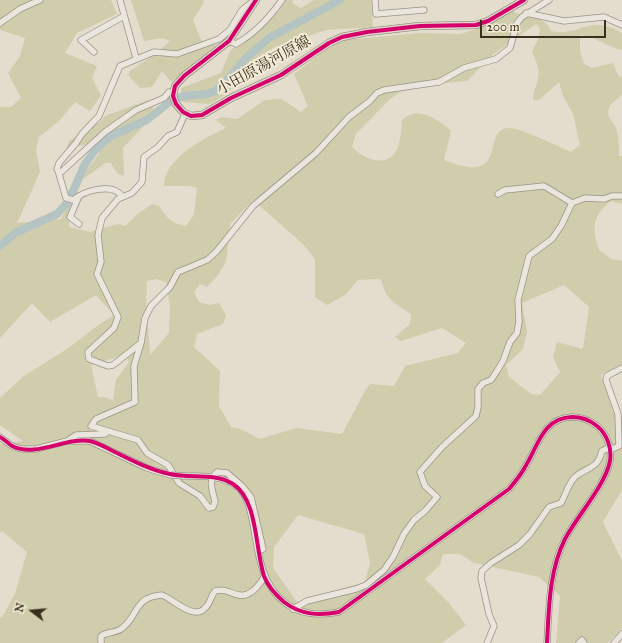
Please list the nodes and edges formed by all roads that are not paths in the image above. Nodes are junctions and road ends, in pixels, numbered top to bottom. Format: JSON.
{"nodes":[{"id":1,"x":40,"y":0,"type":"edge"},
{"id":2,"x":120,"y":0,"type":"edge"},
{"id":3,"x":255,"y":0,"type":"edge"},
{"id":4,"x":282,"y":0,"type":"edge"},
{"id":5,"x":375,"y":0,"type":"edge"},
{"id":6,"x":524,"y":0,"type":"edge"},
{"id":7,"x":549,"y":0,"type":"edge"},
{"id":8,"x":424,"y":10,"type":"dead end"},
{"id":9,"x":526,"y":13,"type":"junction"},
{"id":10,"x":124,"y":16,"type":"junction"},
{"id":11,"x":0,"y":23,"type":"edge"},
{"id":12,"x":622,"y":25,"type":"edge"},
{"id":13,"x":229,"y":41,"type":"junction"},
{"id":14,"x":94,"y":52,"type":"dead end"},
{"id":15,"x":136,"y":58,"type":"junction"},
{"id":16,"x":173,"y":94,"type":"junction"},
{"id":17,"x":185,"y":114,"type":"junction"},
{"id":18,"x":59,"y":174,"type":"junction"},
{"id":19,"x":498,"y":194,"type":"dead end"},
{"id":20,"x":79,"y":196,"type":"junction"},
{"id":21,"x":122,"y":196,"type":"junction"},
{"id":22,"x":622,"y":196,"type":"edge"},
{"id":23,"x":572,"y":203,"type":"junction"},
{"id":24,"x":79,"y":224,"type":"dead end"},
{"id":25,"x":141,"y":343,"type":"junction"},
{"id":26,"x":622,"y":368,"type":"edge"},
{"id":27,"x":107,"y":432,"type":"junction"},
{"id":28,"x":0,"y":437,"type":"edge"},
{"id":29,"x":67,"y":441,"type":"junction"},
{"id":30,"x":610,"y":449,"type":"junction"},
{"id":31,"x":213,"y":477,"type":"junction"},
{"id":32,"x":264,"y":576,"type":"junction"},
{"id":33,"x":293,"y":609,"type":"junction"},
{"id":34,"x":622,"y":634,"type":"edge"},
{"id":35,"x":100,"y":643,"type":"edge"},
{"id":36,"x":487,"y":643,"type":"edge"},
{"id":37,"x":547,"y":643,"type":"edge"},
{"id":38,"x":579,"y":643,"type":"edge"},
{"id":39,"x":584,"y":643,"type":"edge"},
{"id":40,"x":614,"y":643,"type":"edge"}],
"edges":[{"from":1,"to":11,"type":"street"},
{"from":2,"to":10,"type":"street"},
{"from":3,"to":13,"type":"main road"},
{"from":3,"to":15,"type":"street"},
{"from":4,"to":13,"type":"street"},
{"from":5,"to":8,"type":"street"},
{"from":6,"to":17,"type":"main road","name":"小田原湯河原線"},
{"from":7,"to":9,"type":"street"},
{"from":9,"to":12,"type":"street"},
{"from":9,"to":25,"type":"street"},
{"from":10,"to":14,"type":"street"},
{"from":10,"to":15,"type":"street"},
{"from":13,"to":16,"type":"main road"},
{"from":15,"to":18,"type":"street"},
{"from":16,"to":17,"type":"main road"},
{"from":16,"to":18,"type":"street"},
{"from":17,"to":21,"type":"street"},
{"from":18,"to":20,"type":"street"},
{"from":19,"to":23,"type":"street"},
{"from":20,"to":21,"type":"street"},
{"from":20,"to":24,"type":"street"},
{"from":21,"to":25,"type":"street"},
{"from":22,"to":23,"type":"street"},
{"from":23,"to":33,"type":"street"},
{"from":25,"to":27,"type":"street"},
{"from":26,"to":30,"type":"street"},
{"from":27,"to":29,"type":"street"},
{"from":27,"to":31,"type":"street"},
{"from":28,"to":29,"type":"street"},
{"from":29,"to":31,"type":"street","bridge":true},
{"from":30,"to":33,"type":"street"},
{"from":30,"to":36,"type":"street"},
{"from":30,"to":37,"type":"street"},
{"from":31,"to":32,"type":"street"},
{"from":32,"to":33,"type":"street"},
{"from":32,"to":35,"type":"street"},
{"from":34,"to":40,"type":"street"},
{"from":38,"to":39,"type":"street"}]}
